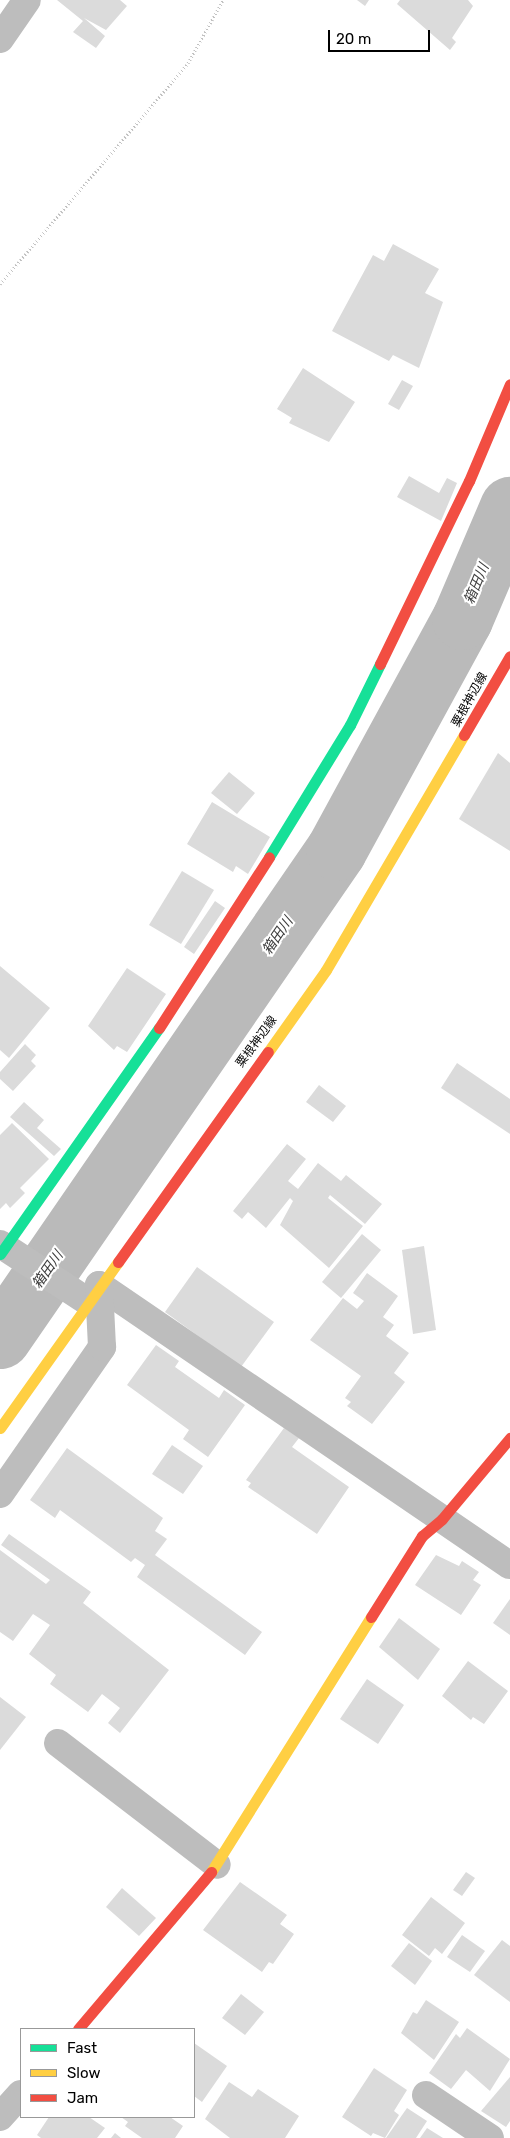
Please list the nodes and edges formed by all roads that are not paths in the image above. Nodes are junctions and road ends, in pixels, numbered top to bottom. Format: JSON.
{"nodes":[{"id":1,"x":27,"y":0,"type":"edge"},
{"id":2,"x":0,"y":39,"type":"edge"},
{"id":3,"x":510,"y":384,"type":"edge"},
{"id":4,"x":510,"y":656,"type":"edge"},
{"id":5,"x":1,"y":1248,"type":"edge"},
{"id":6,"x":93,"y":1293,"type":"junction"},
{"id":7,"x":0,"y":1428,"type":"edge"},
{"id":8,"x":510,"y":1438,"type":"edge"},
{"id":9,"x":0,"y":1494,"type":"edge"},
{"id":10,"x":442,"y":1519,"type":"junction"},
{"id":11,"x":510,"y":1565,"type":"edge"},
{"id":12,"x":58,"y":1744,"type":"dead end"},
{"id":13,"x":216,"y":1865,"type":"junction"},
{"id":14,"x":79,"y":2028,"type":"edge"},
{"id":15,"x":20,"y":2095,"type":"edge"},
{"id":16,"x":426,"y":2095,"type":"dead end"},
{"id":17,"x":0,"y":2117,"type":"edge"},
{"id":18,"x":490,"y":2138,"type":"edge"}],
"edges":[{"from":1,"to":2,"type":"street"},
{"from":3,"to":5,"type":"street"},
{"from":4,"to":6,"type":"street","name":"粟根神辺線"},
{"from":5,"to":6,"type":"street"},
{"from":6,"to":7,"type":"street","name":"粟根神辺線"},
{"from":6,"to":9,"type":"street"},
{"from":6,"to":10,"type":"street"},
{"from":8,"to":10,"type":"street"},
{"from":10,"to":11,"type":"street"},
{"from":10,"to":13,"type":"street"},
{"from":12,"to":13,"type":"street"},
{"from":13,"to":14,"type":"street"},
{"from":15,"to":17,"type":"street"},
{"from":16,"to":18,"type":"street"}]}
